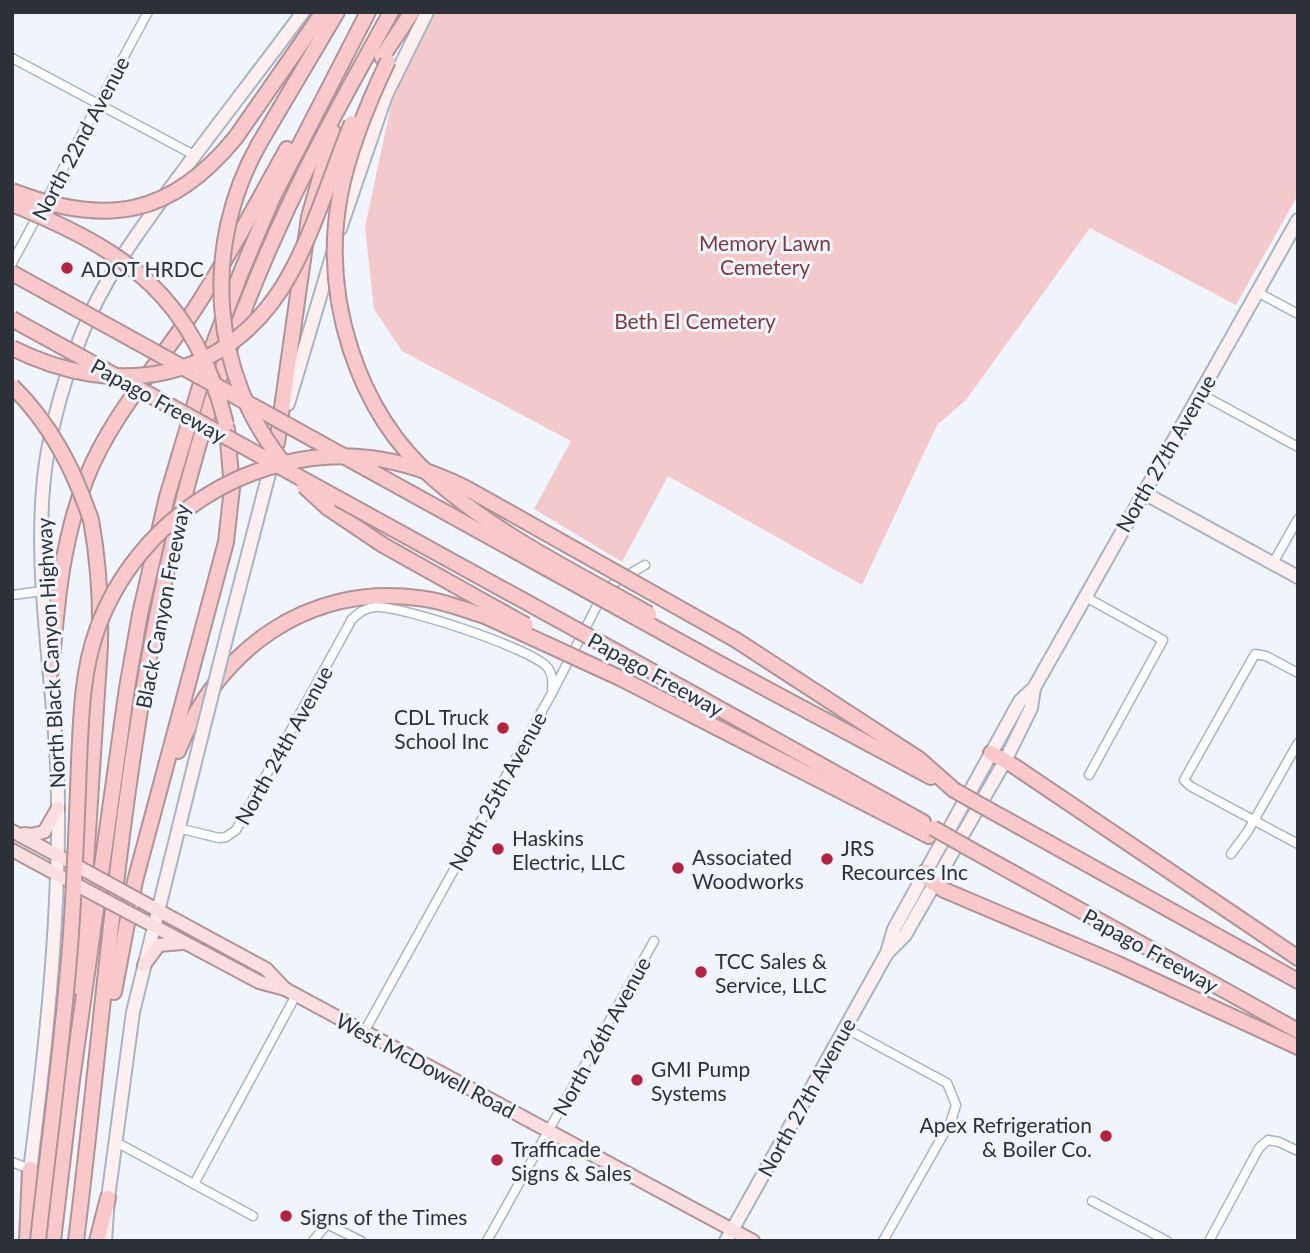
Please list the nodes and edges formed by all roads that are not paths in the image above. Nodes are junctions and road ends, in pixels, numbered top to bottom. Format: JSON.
{"nodes":[{"id":1,"x":148,"y":12,"type":"edge"},
{"id":2,"x":303,"y":12,"type":"edge"},
{"id":3,"x":323,"y":12,"type":"edge"},
{"id":4,"x":337,"y":12,"type":"edge"},
{"id":5,"x":368,"y":12,"type":"edge"},
{"id":6,"x":391,"y":12,"type":"edge"},
{"id":7,"x":412,"y":12,"type":"edge"},
{"id":8,"x":427,"y":12,"type":"edge"},
{"id":9,"x":12,"y":58,"type":"edge"},
{"id":10,"x":342,"y":58,"type":"junction"},
{"id":11,"x":385,"y":59,"type":"junction"},
{"id":12,"x":344,"y":97,"type":"junction"},
{"id":13,"x":98,"y":105,"type":"junction"},
{"id":14,"x":194,"y":155,"type":"junction"},
{"id":15,"x":12,"y":191,"type":"edge"},
{"id":16,"x":12,"y":204,"type":"edge"},
{"id":17,"x":1298,"y":220,"type":"edge"},
{"id":18,"x":120,"y":258,"type":"junction"},
{"id":19,"x":12,"y":263,"type":"edge"},
{"id":20,"x":12,"y":273,"type":"edge"},
{"id":21,"x":1257,"y":292,"type":"junction"},
{"id":22,"x":1298,"y":314,"type":"edge"},
{"id":23,"x":12,"y":319,"type":"edge"},
{"id":24,"x":12,"y":348,"type":"edge"},
{"id":25,"x":12,"y":386,"type":"edge"},
{"id":26,"x":1199,"y":393,"type":"junction"},
{"id":27,"x":277,"y":443,"type":"junction"},
{"id":28,"x":1298,"y":447,"type":"edge"},
{"id":29,"x":1142,"y":492,"type":"junction"},
{"id":30,"x":1298,"y":519,"type":"edge"},
{"id":31,"x":1273,"y":564,"type":"junction"},
{"id":32,"x":645,"y":565,"type":"dead end"},
{"id":33,"x":1298,"y":577,"type":"edge"},
{"id":34,"x":43,"y":591,"type":"junction"},
{"id":35,"x":12,"y":595,"type":"edge"},
{"id":36,"x":1084,"y":596,"type":"junction"},
{"id":37,"x":487,"y":610,"type":"junction"},
{"id":38,"x":724,"y":662,"type":"junction"},
{"id":39,"x":51,"y":671,"type":"junction"},
{"id":40,"x":1298,"y":673,"type":"edge"},
{"id":41,"x":1034,"y":688,"type":"junction"},
{"id":42,"x":552,"y":693,"type":"junction"},
{"id":43,"x":121,"y":723,"type":"junction"},
{"id":44,"x":1298,"y":743,"type":"edge"},
{"id":45,"x":991,"y":753,"type":"junction"},
{"id":46,"x":1005,"y":761,"type":"junction"},
{"id":47,"x":1089,"y":775,"type":"dead end"},
{"id":48,"x":954,"y":790,"type":"junction"},
{"id":49,"x":157,"y":801,"type":"junction"},
{"id":50,"x":58,"y":808,"type":"junction"},
{"id":51,"x":1254,"y":820,"type":"junction"},
{"id":52,"x":178,"y":828,"type":"junction"},
{"id":53,"x":14,"y":832,"type":"edge"},
{"id":54,"x":931,"y":832,"type":"junction"},
{"id":55,"x":1298,"y":844,"type":"edge"},
{"id":56,"x":12,"y":850,"type":"edge"},
{"id":57,"x":57,"y":854,"type":"junction"},
{"id":58,"x":1231,"y":854,"type":"dead end"},
{"id":59,"x":56,"y":874,"type":"junction"},
{"id":60,"x":930,"y":878,"type":"junction"},
{"id":61,"x":158,"y":910,"type":"junction"},
{"id":62,"x":154,"y":927,"type":"junction"},
{"id":63,"x":654,"y":941,"type":"dead end"},
{"id":64,"x":186,"y":943,"type":"junction"},
{"id":65,"x":1298,"y":958,"type":"edge"},
{"id":66,"x":144,"y":965,"type":"junction"},
{"id":67,"x":1298,"y":981,"type":"edge"},
{"id":68,"x":290,"y":992,"type":"junction"},
{"id":69,"x":845,"y":1028,"type":"junction"},
{"id":70,"x":1298,"y":1031,"type":"edge"},
{"id":71,"x":364,"y":1032,"type":"junction"},
{"id":72,"x":1298,"y":1047,"type":"edge"},
{"id":73,"x":72,"y":1080,"type":"junction"},
{"id":74,"x":93,"y":1103,"type":"junction"},
{"id":75,"x":548,"y":1131,"type":"junction"},
{"id":76,"x":116,"y":1142,"type":"junction"},
{"id":77,"x":1298,"y":1152,"type":"edge"},
{"id":78,"x":12,"y":1162,"type":"edge"},
{"id":79,"x":30,"y":1169,"type":"junction"},
{"id":80,"x":194,"y":1184,"type":"junction"},
{"id":81,"x":108,"y":1198,"type":"junction"},
{"id":82,"x":1092,"y":1201,"type":"dead end"},
{"id":83,"x":253,"y":1216,"type":"dead end"},
{"id":84,"x":729,"y":1235,"type":"edge"},
{"id":85,"x":20,"y":1241,"type":"edge"},
{"id":86,"x":27,"y":1241,"type":"edge"},
{"id":87,"x":38,"y":1241,"type":"edge"},
{"id":88,"x":53,"y":1241,"type":"edge"},
{"id":89,"x":61,"y":1241,"type":"edge"},
{"id":90,"x":76,"y":1241,"type":"edge"},
{"id":91,"x":97,"y":1241,"type":"edge"},
{"id":92,"x":105,"y":1241,"type":"edge"},
{"id":93,"x":313,"y":1241,"type":"edge"},
{"id":94,"x":361,"y":1241,"type":"edge"},
{"id":95,"x":487,"y":1241,"type":"edge"},
{"id":96,"x":753,"y":1241,"type":"edge"},
{"id":97,"x":883,"y":1241,"type":"edge"},
{"id":98,"x":1167,"y":1241,"type":"edge"},
{"id":99,"x":1209,"y":1241,"type":"edge"}],
"edges":[{"from":1,"to":13,"type":"street","name":"North 22nd Avenue"},
{"from":2,"to":14,"type":"main road","name":"North Black Canyon Highway"},
{"from":3,"to":15,"type":"highway","bridge":true},
{"from":4,"to":37,"type":"highway","bridge":true},
{"from":5,"to":10,"type":"highway","name":"Black Canyon Freeway"},
{"from":6,"to":12,"type":"highway","name":"Black Canyon Freeway"},
{"from":7,"to":11,"type":"highway"},
{"from":8,"to":27,"type":"main road"},
{"from":9,"to":13,"type":"street"},
{"from":10,"to":39,"type":"highway"},
{"from":10,"to":43,"type":"highway","name":"Black Canyon Freeway"},
{"from":11,"to":24,"type":"highway","bridge":true},
{"from":11,"to":38,"type":"highway","bridge":true},
{"from":12,"to":27,"type":"highway"},
{"from":12,"to":74,"type":"highway","name":"Black Canyon Freeway"},
{"from":13,"to":14,"type":"street"},
{"from":13,"to":19,"type":"street","name":"North 22nd Avenue"},
{"from":14,"to":18,"type":"main road","name":"North Black Canyon Highway"},
{"from":16,"to":18,"type":"highway","bridge":true},
{"from":17,"to":21,"type":"main road","name":"North 27th Avenue"},
{"from":18,"to":34,"type":"main road","name":"North Black Canyon Highway"},
{"from":18,"to":49,"type":"highway","bridge":true},
{"from":20,"to":38,"type":"highway","name":"Papago Freeway","bridge":true},
{"from":21,"to":22,"type":"street"},
{"from":21,"to":26,"type":"main road","name":"North 27th Avenue"},
{"from":23,"to":54,"type":"highway","name":"Papago Freeway","bridge":true},
{"from":25,"to":73,"type":"highway","bridge":true},
{"from":26,"to":28,"type":"street"},
{"from":26,"to":29,"type":"main road","name":"North 27th Avenue"},
{"from":27,"to":52,"type":"main road","bridge":true},
{"from":29,"to":31,"type":"main road"},
{"from":29,"to":36,"type":"main road","name":"North 27th Avenue"},
{"from":30,"to":31,"type":"street"},
{"from":31,"to":33,"type":"main road"},
{"from":32,"to":42,"type":"street","name":"North 25th Avenue"},
{"from":34,"to":35,"type":"street"},
{"from":34,"to":39,"type":"main road","name":"North Black Canyon Highway"},
{"from":36,"to":41,"type":"main road","name":"North 27th Avenue"},
{"from":36,"to":47,"type":"street"},
{"from":37,"to":49,"type":"highway"},
{"from":37,"to":54,"type":"highway","bridge":true},
{"from":38,"to":48,"type":"highway","name":"Papago Freeway"},
{"from":39,"to":50,"type":"main road","name":"North Black Canyon Highway"},
{"from":40,"to":51,"type":"street"},
{"from":41,"to":45,"type":"main road","name":"North 27th Avenue"},
{"from":41,"to":46,"type":"main road","name":"North 27th Avenue"},
{"from":42,"to":52,"type":"street","name":"North 24th Avenue"},
{"from":42,"to":71,"type":"street","name":"North 25th Avenue"},
{"from":43,"to":73,"type":"highway","name":"Black Canyon Freeway"},
{"from":43,"to":89,"type":"highway"},
{"from":44,"to":51,"type":"street"},
{"from":45,"to":46,"type":"highway"},
{"from":45,"to":60,"type":"main road","name":"North 27th Avenue"},
{"from":46,"to":60,"type":"main road","name":"North 27th Avenue"},
{"from":46,"to":65,"type":"highway"},
{"from":48,"to":67,"type":"highway","name":"Papago Freeway","bridge":true},
{"from":48,"to":87,"type":"highway","bridge":true},
{"from":49,"to":74,"type":"highway"},
{"from":50,"to":53,"type":"main road"},
{"from":50,"to":57,"type":"main road","name":"North Black Canyon Highway"},
{"from":51,"to":55,"type":"street"},
{"from":51,"to":58,"type":"street"},
{"from":52,"to":61,"type":"main road"},
{"from":53,"to":57,"type":"main road","name":"West McDowell Road"},
{"from":54,"to":70,"type":"highway","name":"Papago Freeway","bridge":true},
{"from":56,"to":59,"type":"main road","name":"West McDowell Road"},
{"from":57,"to":59,"type":"main road","name":"North Black Canyon Highway"},
{"from":57,"to":61,"type":"main road","name":"West McDowell Road","bridge":true},
{"from":59,"to":62,"type":"main road","name":"West McDowell Road","bridge":true},
{"from":59,"to":79,"type":"main road","name":"North Black Canyon Highway"},
{"from":60,"to":69,"type":"main road","name":"North 27th Avenue"},
{"from":60,"to":72,"type":"highway"},
{"from":61,"to":62,"type":"main road"},
{"from":61,"to":68,"type":"main road","name":"West McDowell Road"},
{"from":62,"to":64,"type":"main road","name":"West McDowell Road"},
{"from":62,"to":66,"type":"main road"},
{"from":63,"to":75,"type":"street","name":"North 26th Avenue"},
{"from":64,"to":66,"type":"main road"},
{"from":64,"to":68,"type":"main road","name":"West McDowell Road"},
{"from":66,"to":76,"type":"main road"},
{"from":68,"to":71,"type":"main road","name":"West McDowell Road"},
{"from":68,"to":80,"type":"street"},
{"from":69,"to":84,"type":"main road","name":"North 27th Avenue"},
{"from":69,"to":97,"type":"street"},
{"from":71,"to":75,"type":"main road","name":"West McDowell Road"},
{"from":73,"to":88,"type":"highway","name":"Black Canyon Freeway"},
{"from":74,"to":90,"type":"highway","name":"Black Canyon Freeway"},
{"from":75,"to":84,"type":"main road","name":"West McDowell Road"},
{"from":75,"to":95,"type":"street","name":"North 26th Avenue"},
{"from":76,"to":80,"type":"street"},
{"from":76,"to":81,"type":"main road"},
{"from":77,"to":99,"type":"street"},
{"from":78,"to":79,"type":"street"},
{"from":79,"to":85,"type":"main road","name":"North Black Canyon Highway"},
{"from":79,"to":86,"type":"highway"},
{"from":80,"to":83,"type":"street"},
{"from":81,"to":91,"type":"highway"},
{"from":81,"to":92,"type":"main road"},
{"from":82,"to":98,"type":"street"},
{"from":84,"to":96,"type":"main road","name":"West McDowell Road"},
{"from":93,"to":94,"type":"street"}]}
